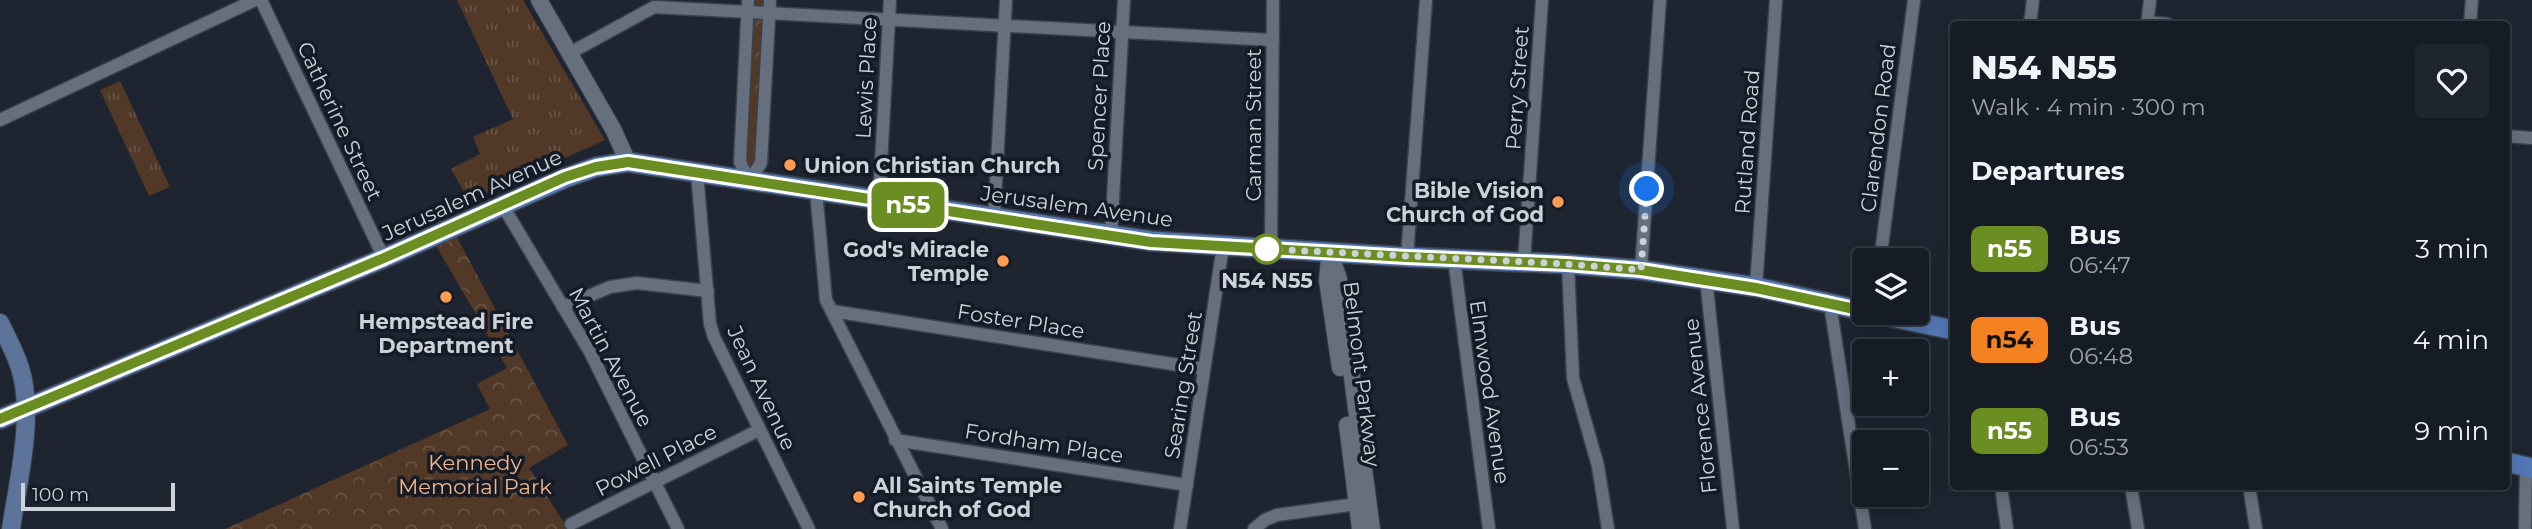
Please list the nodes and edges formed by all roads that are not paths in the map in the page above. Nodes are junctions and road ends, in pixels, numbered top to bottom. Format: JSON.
{"nodes":[{"id":1,"x":255,"y":0,"type":"edge"},
{"id":2,"x":261,"y":0,"type":"edge"},
{"id":3,"x":540,"y":0,"type":"edge"},
{"id":4,"x":890,"y":0,"type":"edge"},
{"id":5,"x":1006,"y":0,"type":"edge"},
{"id":6,"x":1124,"y":0,"type":"edge"},
{"id":7,"x":1273,"y":0,"type":"edge"},
{"id":8,"x":1426,"y":0,"type":"edge"},
{"id":9,"x":1542,"y":0,"type":"edge"},
{"id":10,"x":1660,"y":0,"type":"edge"},
{"id":11,"x":1776,"y":0,"type":"edge"},
{"id":12,"x":1914,"y":0,"type":"edge"},
{"id":13,"x":2033,"y":0,"type":"edge"},
{"id":14,"x":2150,"y":0,"type":"edge"},
{"id":15,"x":2472,"y":0,"type":"edge"},
{"id":16,"x":748,"y":6,"type":"edge"},
{"id":17,"x":770,"y":6,"type":"edge"},
{"id":18,"x":888,"y":19,"type":"junction"},
{"id":19,"x":2030,"y":21,"type":"edge"},
{"id":20,"x":2147,"y":21,"type":"edge"},
{"id":21,"x":2470,"y":21,"type":"edge"},
{"id":22,"x":1005,"y":25,"type":"junction"},
{"id":23,"x":1122,"y":31,"type":"junction"},
{"id":24,"x":1273,"y":40,"type":"junction"},
{"id":25,"x":570,"y":53,"type":"junction"},
{"id":26,"x":0,"y":120,"type":"edge"},
{"id":27,"x":2510,"y":136,"type":"edge"},
{"id":28,"x":2532,"y":138,"type":"edge"},
{"id":29,"x":628,"y":162,"type":"junction"},
{"id":30,"x":697,"y":173,"type":"junction"},
{"id":31,"x":749,"y":181,"type":"junction"},
{"id":32,"x":816,"y":191,"type":"junction"},
{"id":33,"x":878,"y":201,"type":"junction"},
{"id":34,"x":503,"y":206,"type":"junction"},
{"id":35,"x":993,"y":218,"type":"junction"},
{"id":36,"x":1111,"y":236,"type":"junction"},
{"id":37,"x":1223,"y":246,"type":"junction"},
{"id":38,"x":1882,"y":248,"type":"edge"},
{"id":39,"x":1271,"y":249,"type":"junction"},
{"id":40,"x":1329,"y":253,"type":"junction"},
{"id":41,"x":1407,"y":257,"type":"junction"},
{"id":42,"x":384,"y":258,"type":"junction"},
{"id":43,"x":1454,"y":259,"type":"junction"},
{"id":44,"x":1524,"y":262,"type":"junction"},
{"id":45,"x":1567,"y":264,"type":"junction"},
{"id":46,"x":1641,"y":270,"type":"junction"},
{"id":47,"x":1706,"y":279,"type":"junction"},
{"id":48,"x":1756,"y":288,"type":"junction"},
{"id":49,"x":708,"y":291,"type":"junction"},
{"id":50,"x":1830,"y":304,"type":"junction"},
{"id":51,"x":563,"y":307,"type":"junction"},
{"id":52,"x":1852,"y":309,"type":"edge"},
{"id":53,"x":832,"y":311,"type":"junction"},
{"id":54,"x":0,"y":323,"type":"edge"},
{"id":55,"x":1929,"y":325,"type":"edge"},
{"id":56,"x":1950,"y":329,"type":"edge"},
{"id":57,"x":1204,"y":369,"type":"junction"},
{"id":58,"x":25,"y":410,"type":"junction"},
{"id":59,"x":0,"y":419,"type":"edge"},
{"id":60,"x":759,"y":430,"type":"junction"},
{"id":61,"x":895,"y":440,"type":"junction"},
{"id":62,"x":2510,"y":463,"type":"edge"},
{"id":63,"x":2529,"y":467,"type":"edge"},
{"id":64,"x":655,"y":482,"type":"junction"},
{"id":65,"x":1187,"y":485,"type":"junction"},
{"id":66,"x":2002,"y":490,"type":"edge"},
{"id":67,"x":2132,"y":490,"type":"edge"},
{"id":68,"x":2250,"y":490,"type":"edge"},
{"id":69,"x":1363,"y":503,"type":"junction"},
{"id":70,"x":570,"y":524,"type":"dead end"},
{"id":71,"x":11,"y":529,"type":"edge"},
{"id":72,"x":678,"y":529,"type":"edge"},
{"id":73,"x":808,"y":529,"type":"edge"},
{"id":74,"x":942,"y":529,"type":"edge"},
{"id":75,"x":1181,"y":529,"type":"edge"},
{"id":76,"x":1254,"y":529,"type":"edge"},
{"id":77,"x":1360,"y":529,"type":"edge"},
{"id":78,"x":1372,"y":529,"type":"edge"},
{"id":79,"x":1489,"y":529,"type":"edge"},
{"id":80,"x":1608,"y":529,"type":"edge"},
{"id":81,"x":1733,"y":529,"type":"edge"},
{"id":82,"x":1865,"y":529,"type":"edge"},
{"id":83,"x":2007,"y":529,"type":"edge"},
{"id":84,"x":2138,"y":529,"type":"edge"},
{"id":85,"x":2256,"y":529,"type":"edge"},
{"id":86,"x":2525,"y":529,"type":"edge"}],
"edges":[{"from":1,"to":26,"type":"street"},
{"from":2,"to":42,"type":"street","name":"Catherine Street"},
{"from":3,"to":25,"type":"street"},
{"from":4,"to":18,"type":"street","name":"Lewis Place"},
{"from":5,"to":22,"type":"street"},
{"from":6,"to":23,"type":"street","name":"Spencer Place"},
{"from":7,"to":24,"type":"street","name":"Carman Street"},
{"from":8,"to":41,"type":"street"},
{"from":9,"to":44,"type":"street","name":"Perry Street"},
{"from":10,"to":46,"type":"street"},
{"from":11,"to":48,"type":"street","name":"Rutland Road"},
{"from":12,"to":38,"type":"street","name":"Clarendon Road"},
{"from":13,"to":19,"type":"street"},
{"from":14,"to":20,"type":"street"},
{"from":15,"to":21,"type":"street"},
{"from":16,"to":17,"type":"street"},
{"from":16,"to":25,"type":"street"},
{"from":16,"to":31,"type":"street"},
{"from":17,"to":18,"type":"street"},
{"from":17,"to":31,"type":"street"},
{"from":18,"to":22,"type":"street"},
{"from":18,"to":33,"type":"street","name":"Lewis Place"},
{"from":22,"to":23,"type":"street"},
{"from":22,"to":35,"type":"street"},
{"from":23,"to":24,"type":"street"},
{"from":23,"to":36,"type":"street","name":"Spencer Place"},
{"from":24,"to":39,"type":"street","name":"Carman Street"},
{"from":25,"to":29,"type":"street"},
{"from":27,"to":28,"type":"street"},
{"from":29,"to":30,"type":"main road","name":"Jerusalem Avenue"},
{"from":29,"to":34,"type":"main road","name":"Jerusalem Avenue"},
{"from":30,"to":31,"type":"main road","name":"Jerusalem Avenue"},
{"from":30,"to":49,"type":"street","name":"Jean Avenue"},
{"from":31,"to":32,"type":"main road","name":"Jerusalem Avenue"},
{"from":32,"to":33,"type":"main road","name":"Jerusalem Avenue"},
{"from":32,"to":53,"type":"street"},
{"from":33,"to":35,"type":"main road","name":"Jerusalem Avenue"},
{"from":34,"to":42,"type":"main road","name":"Jerusalem Avenue"},
{"from":34,"to":51,"type":"street","name":"Martin Avenue"},
{"from":35,"to":36,"type":"main road","name":"Jerusalem Avenue"},
{"from":36,"to":37,"type":"main road","name":"Jerusalem Avenue"},
{"from":37,"to":39,"type":"main road","name":"Jerusalem Avenue"},
{"from":37,"to":57,"type":"street","name":"Searing Street"},
{"from":39,"to":40,"type":"main road","name":"Jerusalem Avenue"},
{"from":40,"to":41,"type":"main road","name":"Jerusalem Avenue"},
{"from":40,"to":69,"type":"street","name":"Belmont Parkway"},
{"from":41,"to":43,"type":"main road","name":"Jerusalem Avenue"},
{"from":42,"to":58,"type":"main road","name":"Jerusalem Avenue"},
{"from":43,"to":44,"type":"main road","name":"Jerusalem Avenue"},
{"from":43,"to":79,"type":"street","name":"Elmwood Avenue"},
{"from":44,"to":45,"type":"main road","name":"Jerusalem Avenue"},
{"from":45,"to":46,"type":"main road","name":"Jerusalem Avenue"},
{"from":45,"to":80,"type":"street"},
{"from":46,"to":47,"type":"main road","name":"Jerusalem Avenue"},
{"from":47,"to":48,"type":"main road","name":"Jerusalem Avenue"},
{"from":47,"to":81,"type":"street","name":"Florence Avenue"},
{"from":48,"to":50,"type":"main road","name":"Jerusalem Avenue"},
{"from":49,"to":51,"type":"street"},
{"from":49,"to":60,"type":"street","name":"Jean Avenue"},
{"from":50,"to":52,"type":"main road","name":"Jerusalem Avenue"},
{"from":50,"to":82,"type":"street"},
{"from":51,"to":64,"type":"street","name":"Martin Avenue"},
{"from":53,"to":57,"type":"street","name":"Foster Place"},
{"from":53,"to":61,"type":"street"},
{"from":54,"to":58,"type":"main road"},
{"from":55,"to":56,"type":"main road"},
{"from":57,"to":65,"type":"street","name":"Searing Street"},
{"from":58,"to":59,"type":"main road","name":"Jerusalem Avenue"},
{"from":58,"to":71,"type":"main road"},
{"from":60,"to":64,"type":"street","name":"Powell Place"},
{"from":60,"to":73,"type":"street","name":"Jean Avenue"},
{"from":61,"to":65,"type":"street","name":"Fordham Place"},
{"from":61,"to":74,"type":"street"},
{"from":62,"to":63,"type":"main road"},
{"from":63,"to":86,"type":"street"},
{"from":64,"to":70,"type":"street","name":"Powell Place"},
{"from":64,"to":72,"type":"street","name":"Martin Avenue"},
{"from":65,"to":75,"type":"street","name":"Searing Street"},
{"from":66,"to":83,"type":"street"},
{"from":67,"to":84,"type":"street"},
{"from":68,"to":85,"type":"street"},
{"from":69,"to":76,"type":"street"},
{"from":69,"to":77,"type":"street","name":"Belmont Parkway"},
{"from":69,"to":78,"type":"street","name":"Belmont Parkway"}]}
